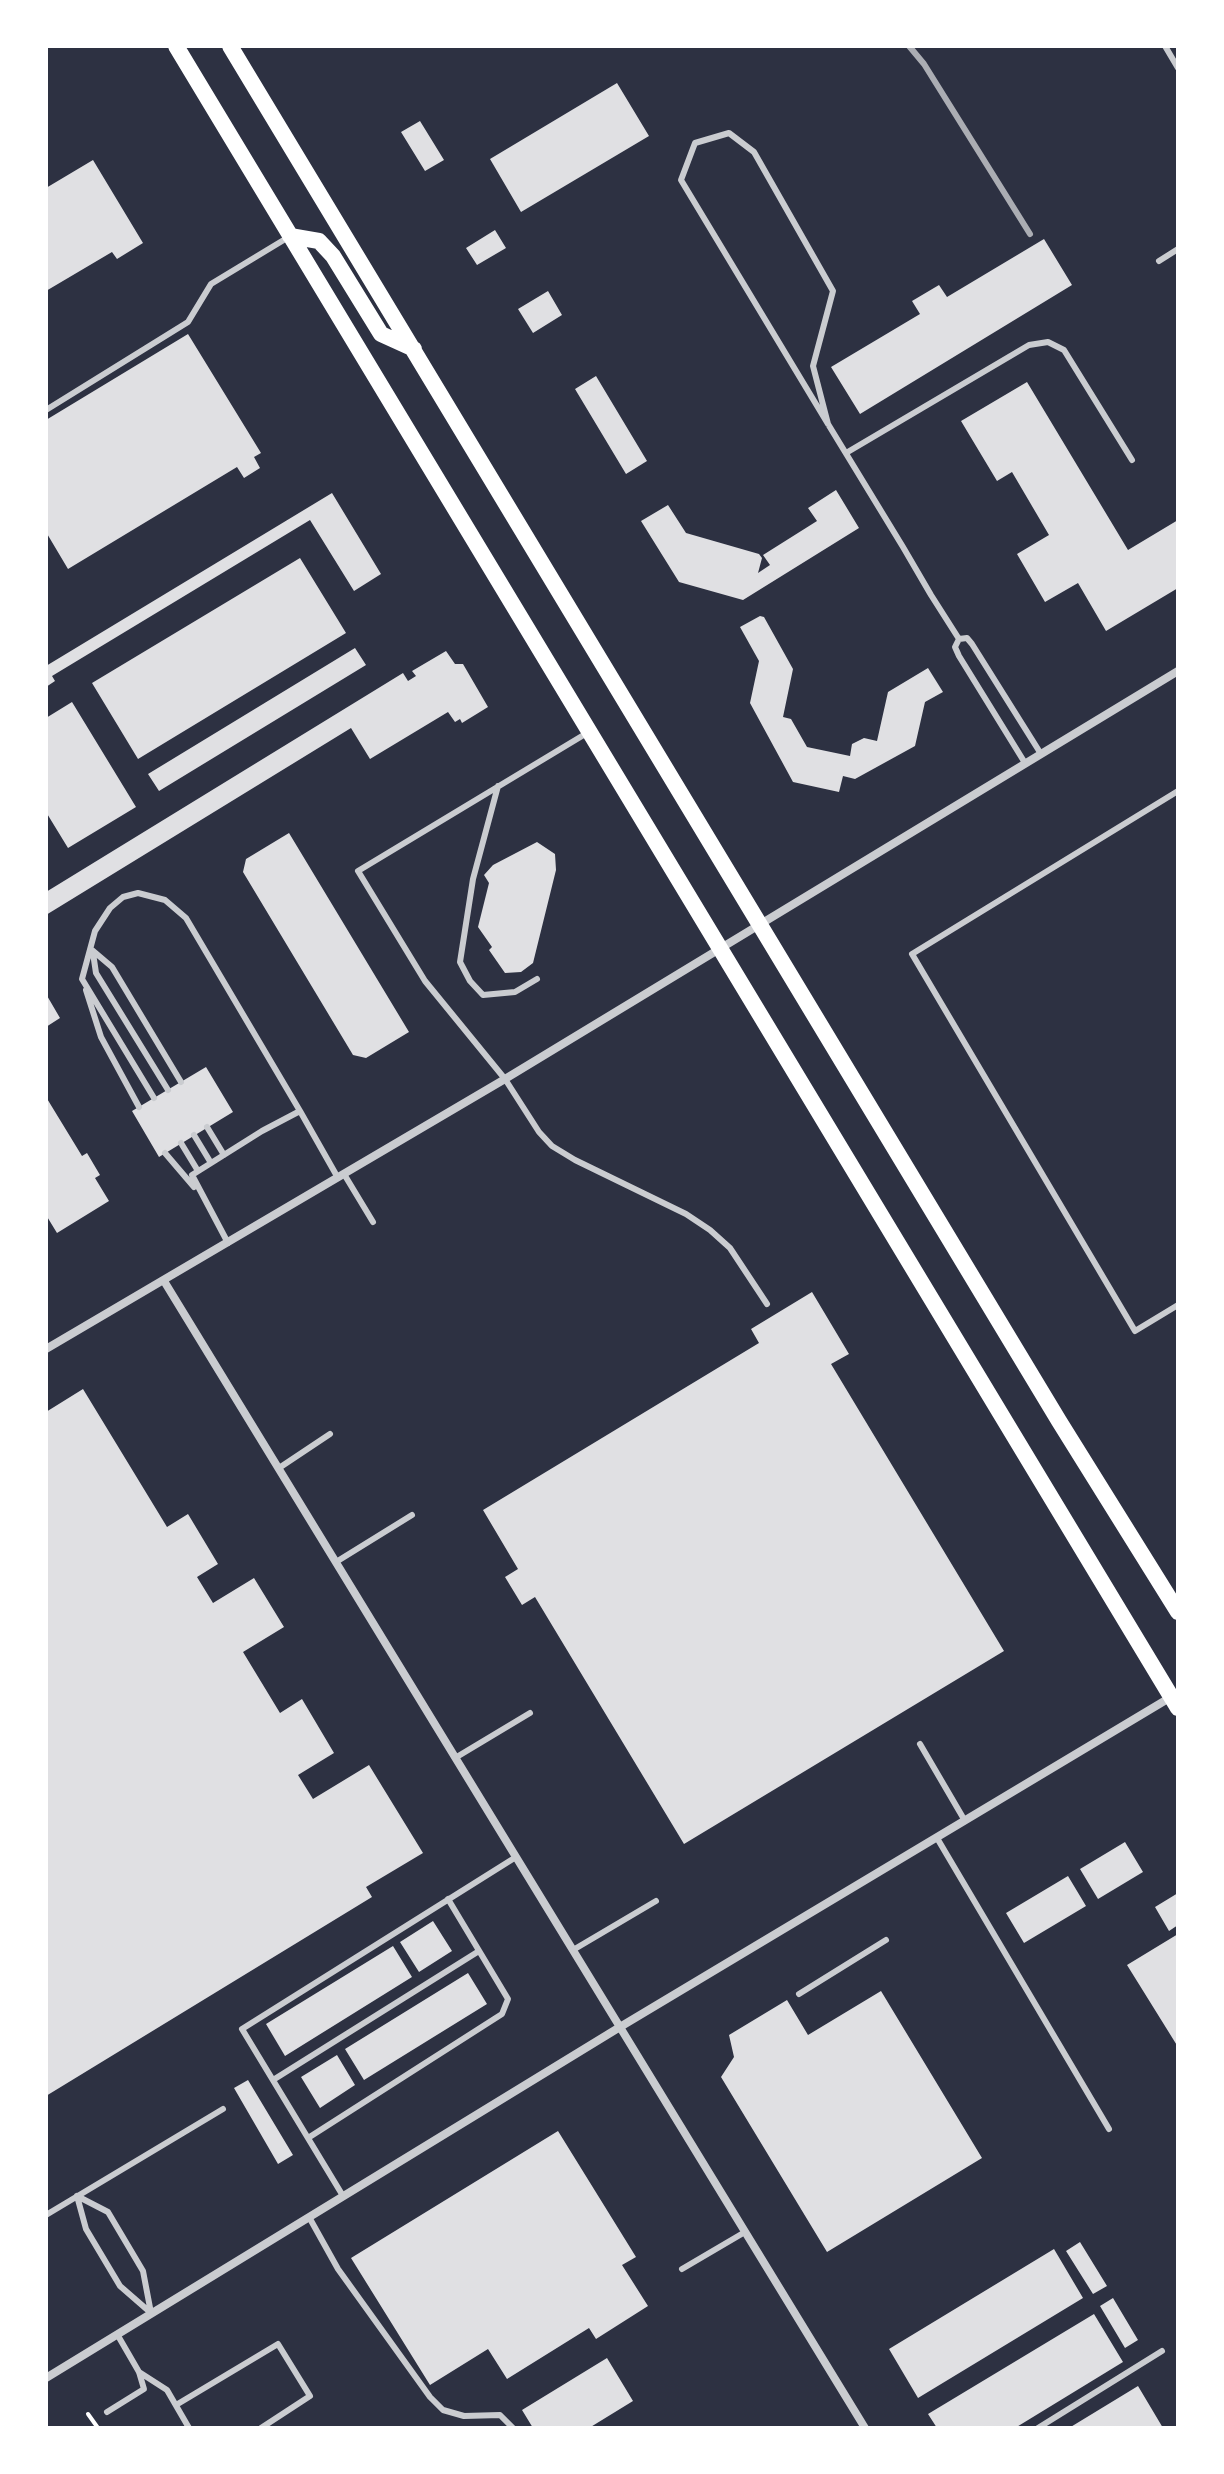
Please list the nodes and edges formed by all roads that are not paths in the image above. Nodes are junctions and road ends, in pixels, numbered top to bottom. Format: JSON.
{"nodes":[{"id":1,"x":176,"y":46,"type":"edge"},
{"id":2,"x":230,"y":46,"type":"edge"},
{"id":3,"x":1165,"y":46,"type":"edge"},
{"id":4,"x":1178,"y":68,"type":"edge"},
{"id":5,"x":290,"y":236,"type":"junction"},
{"id":6,"x":1178,"y":249,"type":"edge"},
{"id":7,"x":1159,"y":261,"type":"dead end"},
{"id":8,"x":414,"y":349,"type":"junction"},
{"id":9,"x":46,"y":410,"type":"edge"},
{"id":10,"x":828,"y":424,"type":"junction"},
{"id":11,"x":846,"y":453,"type":"junction"},
{"id":12,"x":1132,"y":460,"type":"dead end"},
{"id":13,"x":959,"y":639,"type":"junction"},
{"id":14,"x":1178,"y":671,"type":"edge"},
{"id":15,"x":590,"y":732,"type":"junction"},
{"id":16,"x":1041,"y":754,"type":"junction"},
{"id":17,"x":1025,"y":763,"type":"junction"},
{"id":18,"x":498,"y":786,"type":"junction"},
{"id":19,"x":1178,"y":791,"type":"edge"},
{"id":20,"x":759,"y":924,"type":"junction"},
{"id":21,"x":720,"y":948,"type":"junction"},
{"id":22,"x":92,"y":950,"type":"junction"},
{"id":23,"x":82,"y":979,"type":"junction"},
{"id":24,"x":537,"y":979,"type":"dead end"},
{"id":25,"x":505,"y":1079,"type":"junction"},
{"id":26,"x":181,"y":1082,"type":"dead end"},
{"id":27,"x":168,"y":1090,"type":"dead end"},
{"id":28,"x":154,"y":1098,"type":"dead end"},
{"id":29,"x":139,"y":1107,"type":"dead end"},
{"id":30,"x":300,"y":1111,"type":"junction"},
{"id":31,"x":207,"y":1127,"type":"dead end"},
{"id":32,"x":194,"y":1135,"type":"dead end"},
{"id":33,"x":181,"y":1143,"type":"dead end"},
{"id":34,"x":165,"y":1153,"type":"dead end"},
{"id":35,"x":224,"y":1155,"type":"junction"},
{"id":36,"x":211,"y":1163,"type":"junction"},
{"id":37,"x":198,"y":1171,"type":"junction"},
{"id":38,"x":341,"y":1176,"type":"junction"},
{"id":39,"x":199,"y":1192,"type":"junction"},
{"id":40,"x":373,"y":1222,"type":"dead end"},
{"id":41,"x":228,"y":1243,"type":"junction"},
{"id":42,"x":164,"y":1281,"type":"junction"},
{"id":43,"x":767,"y":1304,"type":"dead end"},
{"id":44,"x":1178,"y":1305,"type":"edge"},
{"id":45,"x":46,"y":1349,"type":"edge"},
{"id":46,"x":330,"y":1434,"type":"dead end"},
{"id":47,"x":279,"y":1468,"type":"junction"},
{"id":48,"x":412,"y":1515,"type":"dead end"},
{"id":49,"x":336,"y":1562,"type":"junction"},
{"id":50,"x":1178,"y":1612,"type":"edge"},
{"id":51,"x":1175,"y":1703,"type":"edge"},
{"id":52,"x":530,"y":1713,"type":"dead end"},
{"id":53,"x":920,"y":1744,"type":"dead end"},
{"id":54,"x":455,"y":1758,"type":"junction"},
{"id":55,"x":965,"y":1821,"type":"junction"},
{"id":56,"x":937,"y":1838,"type":"junction"},
{"id":57,"x":516,"y":1857,"type":"junction"},
{"id":58,"x":448,"y":1899,"type":"junction"},
{"id":59,"x":656,"y":1901,"type":"dead end"},
{"id":60,"x":886,"y":1940,"type":"dead end"},
{"id":61,"x":573,"y":1950,"type":"junction"},
{"id":62,"x":479,"y":1951,"type":"junction"},
{"id":63,"x":799,"y":1994,"type":"dead end"},
{"id":64,"x":620,"y":2027,"type":"junction"},
{"id":65,"x":273,"y":2080,"type":"junction"},
{"id":66,"x":223,"y":2109,"type":"dead end"},
{"id":67,"x":1109,"y":2129,"type":"dead end"},
{"id":68,"x":308,"y":2138,"type":"junction"},
{"id":69,"x":77,"y":2196,"type":"junction"},
{"id":70,"x":343,"y":2196,"type":"junction"},
{"id":71,"x":46,"y":2215,"type":"edge"},
{"id":72,"x":309,"y":2217,"type":"junction"},
{"id":73,"x":745,"y":2232,"type":"junction"},
{"id":74,"x":682,"y":2269,"type":"dead end"},
{"id":75,"x":151,"y":2313,"type":"junction"},
{"id":76,"x":117,"y":2334,"type":"junction"},
{"id":77,"x":1162,"y":2351,"type":"dead end"},
{"id":78,"x":139,"y":2372,"type":"junction"},
{"id":79,"x":46,"y":2378,"type":"edge"},
{"id":80,"x":176,"y":2405,"type":"junction"},
{"id":81,"x":107,"y":2412,"type":"dead end"},
{"id":82,"x":189,"y":2428,"type":"edge"},
{"id":83,"x":261,"y":2428,"type":"edge"},
{"id":84,"x":513,"y":2428,"type":"edge"},
{"id":85,"x":865,"y":2428,"type":"edge"},
{"id":86,"x":1038,"y":2428,"type":"edge"}],
"edges":[{"from":1,"to":5,"type":"main road"},
{"from":2,"to":8,"type":"main road"},
{"from":3,"to":4,"type":"lane"},
{"from":5,"to":8,"type":"main road"},
{"from":5,"to":9,"type":"lane"},
{"from":5,"to":15,"type":"main road"},
{"from":6,"to":7,"type":"lane"},
{"from":8,"to":20,"type":"main road"},
{"from":10,"to":10,"type":"lane"},
{"from":10,"to":11,"type":"lane"},
{"from":11,"to":12,"type":"lane"},
{"from":11,"to":13,"type":"lane"},
{"from":13,"to":16,"type":"lane"},
{"from":13,"to":17,"type":"lane"},
{"from":14,"to":16,"type":"street"},
{"from":15,"to":18,"type":"lane"},
{"from":15,"to":21,"type":"main road"},
{"from":16,"to":17,"type":"street"},
{"from":17,"to":20,"type":"street"},
{"from":18,"to":24,"type":"lane"},
{"from":18,"to":25,"type":"lane"},
{"from":19,"to":44,"type":"lane"},
{"from":20,"to":21,"type":"street"},
{"from":20,"to":50,"type":"main road"},
{"from":21,"to":25,"type":"street"},
{"from":21,"to":51,"type":"main road"},
{"from":22,"to":23,"type":"lane"},
{"from":22,"to":26,"type":"lane"},
{"from":22,"to":27,"type":"lane"},
{"from":22,"to":30,"type":"lane"},
{"from":23,"to":28,"type":"lane"},
{"from":23,"to":29,"type":"lane"},
{"from":25,"to":38,"type":"street"},
{"from":25,"to":43,"type":"lane"},
{"from":30,"to":35,"type":"lane"},
{"from":30,"to":38,"type":"lane"},
{"from":31,"to":35,"type":"lane"},
{"from":32,"to":36,"type":"lane"},
{"from":33,"to":37,"type":"lane"},
{"from":34,"to":39,"type":"lane"},
{"from":35,"to":36,"type":"lane"},
{"from":36,"to":37,"type":"lane"},
{"from":37,"to":39,"type":"lane"},
{"from":38,"to":40,"type":"lane"},
{"from":38,"to":41,"type":"street"},
{"from":39,"to":41,"type":"lane"},
{"from":41,"to":42,"type":"street"},
{"from":42,"to":45,"type":"street"},
{"from":42,"to":47,"type":"street"},
{"from":46,"to":47,"type":"lane"},
{"from":47,"to":49,"type":"street"},
{"from":48,"to":49,"type":"lane"},
{"from":49,"to":54,"type":"street"},
{"from":51,"to":55,"type":"street"},
{"from":52,"to":54,"type":"lane"},
{"from":53,"to":55,"type":"lane"},
{"from":54,"to":57,"type":"street"},
{"from":55,"to":56,"type":"street"},
{"from":56,"to":64,"type":"street"},
{"from":56,"to":67,"type":"lane"},
{"from":57,"to":58,"type":"lane"},
{"from":57,"to":61,"type":"street"},
{"from":58,"to":62,"type":"lane"},
{"from":58,"to":65,"type":"lane"},
{"from":59,"to":61,"type":"lane"},
{"from":60,"to":63,"type":"lane"},
{"from":61,"to":64,"type":"street"},
{"from":62,"to":65,"type":"lane"},
{"from":62,"to":68,"type":"lane"},
{"from":64,"to":70,"type":"street"},
{"from":64,"to":73,"type":"street"},
{"from":65,"to":68,"type":"lane"},
{"from":66,"to":69,"type":"lane"},
{"from":68,"to":70,"type":"lane"},
{"from":69,"to":71,"type":"lane"},
{"from":69,"to":75,"type":"lane"},
{"from":69,"to":75,"type":"lane"},
{"from":70,"to":72,"type":"street"},
{"from":72,"to":75,"type":"street"},
{"from":72,"to":84,"type":"lane"},
{"from":73,"to":74,"type":"lane"},
{"from":73,"to":85,"type":"street"},
{"from":75,"to":76,"type":"street"},
{"from":76,"to":78,"type":"lane"},
{"from":76,"to":79,"type":"street"},
{"from":77,"to":86,"type":"lane"},
{"from":78,"to":80,"type":"lane"},
{"from":78,"to":81,"type":"lane"},
{"from":80,"to":82,"type":"lane"},
{"from":80,"to":83,"type":"lane"}]}
